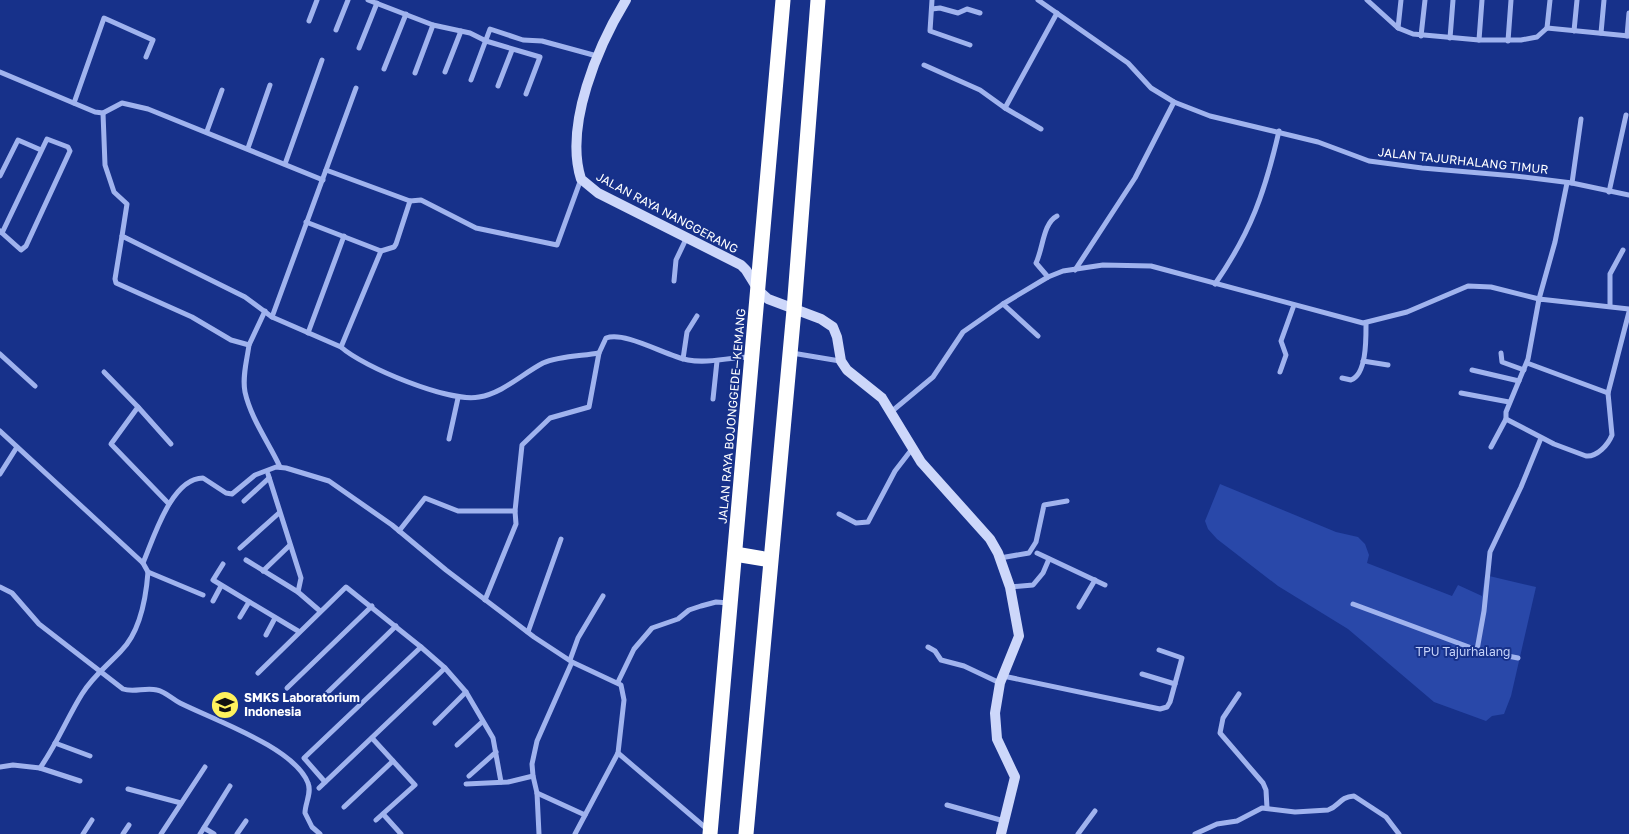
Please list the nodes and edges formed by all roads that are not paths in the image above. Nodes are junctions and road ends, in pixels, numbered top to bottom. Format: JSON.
{"nodes":[{"id":1,"x":317,"y":0,"type":"edge"},
{"id":2,"x":348,"y":0,"type":"edge"},
{"id":3,"x":368,"y":0,"type":"edge"},
{"id":4,"x":626,"y":0,"type":"edge"},
{"id":5,"x":783,"y":0,"type":"edge"},
{"id":6,"x":818,"y":0,"type":"edge"},
{"id":7,"x":932,"y":0,"type":"edge"},
{"id":8,"x":1038,"y":0,"type":"edge"},
{"id":9,"x":1401,"y":0,"type":"edge"},
{"id":10,"x":1425,"y":0,"type":"edge"},
{"id":11,"x":1453,"y":0,"type":"edge"},
{"id":12,"x":1482,"y":0,"type":"edge"},
{"id":13,"x":1511,"y":0,"type":"edge"},
{"id":14,"x":1550,"y":0,"type":"edge"},
{"id":15,"x":1577,"y":0,"type":"edge"},
{"id":16,"x":1604,"y":0,"type":"edge"},
{"id":17,"x":1368,"y":1,"type":"edge"},
{"id":18,"x":377,"y":3,"type":"junction"},
{"id":19,"x":932,"y":10,"type":"junction"},
{"id":20,"x":980,"y":13,"type":"dead end"},
{"id":21,"x":1057,"y":13,"type":"junction"},
{"id":22,"x":1629,"y":13,"type":"edge"},
{"id":23,"x":406,"y":14,"type":"junction"},
{"id":24,"x":309,"y":22,"type":"dead end"},
{"id":25,"x":434,"y":25,"type":"junction"},
{"id":26,"x":1398,"y":28,"type":"junction"},
{"id":27,"x":1547,"y":28,"type":"junction"},
{"id":28,"x":336,"y":30,"type":"dead end"},
{"id":29,"x":461,"y":31,"type":"junction"},
{"id":30,"x":1574,"y":31,"type":"junction"},
{"id":31,"x":1600,"y":34,"type":"junction"},
{"id":32,"x":1421,"y":36,"type":"junction"},
{"id":33,"x":1628,"y":36,"type":"edge"},
{"id":34,"x":1450,"y":38,"type":"junction"},
{"id":35,"x":1479,"y":40,"type":"junction"},
{"id":36,"x":486,"y":41,"type":"junction"},
{"id":37,"x":1508,"y":41,"type":"junction"},
{"id":38,"x":970,"y":45,"type":"dead end"},
{"id":39,"x":359,"y":48,"type":"dead end"},
{"id":40,"x":512,"y":50,"type":"junction"},
{"id":41,"x":597,"y":56,"type":"junction"},
{"id":42,"x":146,"y":58,"type":"dead end"},
{"id":43,"x":322,"y":60,"type":"dead end"},
{"id":44,"x":924,"y":66,"type":"dead end"},
{"id":45,"x":384,"y":69,"type":"dead end"},
{"id":46,"x":0,"y":72,"type":"edge"},
{"id":47,"x":446,"y":72,"type":"dead end"},
{"id":48,"x":415,"y":74,"type":"dead end"},
{"id":49,"x":471,"y":80,"type":"dead end"},
{"id":50,"x":270,"y":85,"type":"dead end"},
{"id":51,"x":498,"y":86,"type":"dead end"},
{"id":52,"x":356,"y":88,"type":"dead end"},
{"id":53,"x":222,"y":90,"type":"dead end"},
{"id":54,"x":526,"y":94,"type":"dead end"},
{"id":55,"x":1174,"y":102,"type":"junction"},
{"id":56,"x":74,"y":103,"type":"junction"},
{"id":57,"x":1005,"y":108,"type":"junction"},
{"id":58,"x":103,"y":113,"type":"junction"},
{"id":59,"x":1626,"y":115,"type":"dead end"},
{"id":60,"x":1581,"y":119,"type":"dead end"},
{"id":61,"x":1041,"y":129,"type":"dead end"},
{"id":62,"x":207,"y":131,"type":"junction"},
{"id":63,"x":1279,"y":131,"type":"junction"},
{"id":64,"x":248,"y":148,"type":"junction"},
{"id":65,"x":41,"y":150,"type":"junction"},
{"id":66,"x":286,"y":164,"type":"junction"},
{"id":67,"x":326,"y":170,"type":"junction"},
{"id":68,"x":0,"y":176,"type":"edge"},
{"id":69,"x":581,"y":179,"type":"junction"},
{"id":70,"x":323,"y":180,"type":"junction"},
{"id":71,"x":1569,"y":183,"type":"junction"},
{"id":72,"x":1608,"y":192,"type":"junction"},
{"id":73,"x":1629,"y":195,"type":"edge"},
{"id":74,"x":410,"y":201,"type":"junction"},
{"id":75,"x":1057,"y":216,"type":"dead end"},
{"id":76,"x":306,"y":222,"type":"junction"},
{"id":77,"x":1,"y":232,"type":"edge"},
{"id":78,"x":122,"y":236,"type":"junction"},
{"id":79,"x":344,"y":236,"type":"junction"},
{"id":80,"x":686,"y":237,"type":"junction"},
{"id":81,"x":1623,"y":250,"type":"dead end"},
{"id":82,"x":381,"y":251,"type":"junction"},
{"id":83,"x":1075,"y":270,"type":"junction"},
{"id":84,"x":1048,"y":277,"type":"junction"},
{"id":85,"x":674,"y":281,"type":"dead end"},
{"id":86,"x":1215,"y":284,"type":"junction"},
{"id":87,"x":758,"y":290,"type":"junction"},
{"id":88,"x":1539,"y":299,"type":"junction"},
{"id":89,"x":1003,"y":304,"type":"junction"},
{"id":90,"x":1294,"y":305,"type":"junction"},
{"id":91,"x":1610,"y":306,"type":"junction"},
{"id":92,"x":794,"y":310,"type":"junction"},
{"id":93,"x":265,"y":311,"type":"junction"},
{"id":94,"x":1629,"y":314,"type":"edge"},
{"id":95,"x":697,"y":316,"type":"dead end"},
{"id":96,"x":272,"y":317,"type":"junction"},
{"id":97,"x":1366,"y":323,"type":"junction"},
{"id":98,"x":308,"y":333,"type":"junction"},
{"id":99,"x":1038,"y":336,"type":"dead end"},
{"id":100,"x":249,"y":345,"type":"junction"},
{"id":101,"x":341,"y":347,"type":"junction"},
{"id":102,"x":599,"y":353,"type":"junction"},
{"id":103,"x":788,"y":353,"type":"junction"},
{"id":104,"x":1500,"y":353,"type":"dead end"},
{"id":105,"x":0,"y":354,"type":"edge"},
{"id":106,"x":753,"y":357,"type":"junction"},
{"id":107,"x":683,"y":359,"type":"junction"},
{"id":108,"x":717,"y":361,"type":"junction"},
{"id":109,"x":841,"y":361,"type":"junction"},
{"id":110,"x":1362,"y":361,"type":"junction"},
{"id":111,"x":1527,"y":364,"type":"junction"},
{"id":112,"x":1388,"y":365,"type":"dead end"},
{"id":113,"x":1472,"y":370,"type":"dead end"},
{"id":114,"x":1524,"y":370,"type":"junction"},
{"id":115,"x":104,"y":372,"type":"dead end"},
{"id":116,"x":1280,"y":372,"type":"dead end"},
{"id":117,"x":1342,"y":378,"type":"dead end"},
{"id":118,"x":1519,"y":381,"type":"junction"},
{"id":119,"x":35,"y":386,"type":"dead end"},
{"id":120,"x":1461,"y":393,"type":"dead end"},
{"id":121,"x":1608,"y":393,"type":"junction"},
{"id":122,"x":458,"y":398,"type":"junction"},
{"id":123,"x":713,"y":399,"type":"dead end"},
{"id":124,"x":1510,"y":402,"type":"junction"},
{"id":125,"x":138,"y":407,"type":"junction"},
{"id":126,"x":891,"y":412,"type":"junction"},
{"id":127,"x":1506,"y":419,"type":"junction"},
{"id":128,"x":0,"y":431,"type":"edge"},
{"id":129,"x":1541,"y":438,"type":"junction"},
{"id":130,"x":449,"y":439,"type":"dead end"},
{"id":131,"x":171,"y":444,"type":"dead end"},
{"id":132,"x":17,"y":447,"type":"junction"},
{"id":133,"x":1491,"y":447,"type":"dead end"},
{"id":134,"x":913,"y":449,"type":"junction"},
{"id":135,"x":280,"y":467,"type":"junction"},
{"id":136,"x":0,"y":474,"type":"edge"},
{"id":137,"x":244,"y":501,"type":"dead end"},
{"id":138,"x":1067,"y":501,"type":"dead end"},
{"id":139,"x":169,"y":504,"type":"junction"},
{"id":140,"x":515,"y":511,"type":"junction"},
{"id":141,"x":279,"y":512,"type":"junction"},
{"id":142,"x":839,"y":514,"type":"dead end"},
{"id":143,"x":399,"y":531,"type":"junction"},
{"id":144,"x":562,"y":539,"type":"dead end"},
{"id":145,"x":290,"y":545,"type":"junction"},
{"id":146,"x":240,"y":548,"type":"dead end"},
{"id":147,"x":1037,"y":553,"type":"dead end"},
{"id":148,"x":735,"y":554,"type":"junction"},
{"id":149,"x":1000,"y":558,"type":"junction"},
{"id":150,"x":1049,"y":559,"type":"junction"},
{"id":151,"x":246,"y":560,"type":"dead end"},
{"id":152,"x":770,"y":560,"type":"junction"},
{"id":153,"x":143,"y":563,"type":"junction"},
{"id":154,"x":222,"y":564,"type":"dead end"},
{"id":155,"x":263,"y":571,"type":"junction"},
{"id":156,"x":148,"y":572,"type":"junction"},
{"id":157,"x":1095,"y":580,"type":"junction"},
{"id":158,"x":1105,"y":584,"type":"dead end"},
{"id":159,"x":222,"y":586,"type":"junction"},
{"id":160,"x":1010,"y":586,"type":"junction"},
{"id":161,"x":0,"y":587,"type":"edge"},
{"id":162,"x":298,"y":592,"type":"junction"},
{"id":163,"x":204,"y":595,"type":"dead end"},
{"id":164,"x":603,"y":596,"type":"dead end"},
{"id":165,"x":485,"y":600,"type":"junction"},
{"id":166,"x":212,"y":602,"type":"dead end"},
{"id":167,"x":249,"y":602,"type":"junction"},
{"id":168,"x":729,"y":603,"type":"junction"},
{"id":169,"x":1353,"y":604,"type":"dead end"},
{"id":170,"x":372,"y":606,"type":"junction"},
{"id":171,"x":1078,"y":607,"type":"dead end"},
{"id":172,"x":320,"y":611,"type":"junction"},
{"id":173,"x":240,"y":617,"type":"dead end"},
{"id":174,"x":275,"y":618,"type":"junction"},
{"id":175,"x":396,"y":626,"type":"junction"},
{"id":176,"x":298,"y":631,"type":"junction"},
{"id":177,"x":528,"y":632,"type":"junction"},
{"id":178,"x":266,"y":635,"type":"dead end"},
{"id":179,"x":421,"y":647,"type":"junction"},
{"id":180,"x":928,"y":648,"type":"dead end"},
{"id":181,"x":1159,"y":650,"type":"dead end"},
{"id":182,"x":1477,"y":650,"type":"junction"},
{"id":183,"x":1518,"y":658,"type":"dead end"},
{"id":184,"x":571,"y":661,"type":"junction"},
{"id":185,"x":445,"y":668,"type":"junction"},
{"id":186,"x":99,"y":670,"type":"junction"},
{"id":187,"x":258,"y":673,"type":"dead end"},
{"id":188,"x":1142,"y":674,"type":"dead end"},
{"id":189,"x":1002,"y":680,"type":"junction"},
{"id":190,"x":618,"y":682,"type":"junction"},
{"id":191,"x":1175,"y":684,"type":"junction"},
{"id":192,"x":287,"y":688,"type":"dead end"},
{"id":193,"x":466,"y":692,"type":"junction"},
{"id":194,"x":326,"y":694,"type":"dead end"},
{"id":195,"x":1239,"y":694,"type":"dead end"},
{"id":196,"x":482,"y":722,"type":"junction"},
{"id":197,"x":435,"y":723,"type":"dead end"},
{"id":198,"x":372,"y":738,"type":"junction"},
{"id":199,"x":55,"y":744,"type":"junction"},
{"id":200,"x":457,"y":745,"type":"dead end"},
{"id":201,"x":496,"y":752,"type":"junction"},
{"id":202,"x":618,"y":753,"type":"junction"},
{"id":203,"x":90,"y":756,"type":"dead end"},
{"id":204,"x":393,"y":761,"type":"junction"},
{"id":205,"x":0,"y":767,"type":"edge"},
{"id":206,"x":205,"y":767,"type":"dead end"},
{"id":207,"x":40,"y":768,"type":"junction"},
{"id":208,"x":469,"y":776,"type":"dead end"},
{"id":209,"x":533,"y":776,"type":"junction"},
{"id":210,"x":80,"y":781,"type":"dead end"},
{"id":211,"x":325,"y":782,"type":"junction"},
{"id":212,"x":501,"y":782,"type":"junction"},
{"id":213,"x":466,"y":784,"type":"dead end"},
{"id":214,"x":230,"y":786,"type":"dead end"},
{"id":215,"x":319,"y":788,"type":"dead end"},
{"id":216,"x":128,"y":789,"type":"dead end"},
{"id":217,"x":537,"y":793,"type":"junction"},
{"id":218,"x":181,"y":803,"type":"junction"},
{"id":219,"x":947,"y":805,"type":"dead end"},
{"id":220,"x":344,"y":807,"type":"dead end"},
{"id":221,"x":1267,"y":808,"type":"junction"},
{"id":222,"x":1095,"y":811,"type":"dead end"},
{"id":223,"x":383,"y":814,"type":"junction"},
{"id":224,"x":585,"y":815,"type":"junction"},
{"id":225,"x":92,"y":820,"type":"dead end"},
{"id":226,"x":376,"y":820,"type":"dead end"},
{"id":227,"x":246,"y":821,"type":"dead end"},
{"id":228,"x":1004,"y":821,"type":"junction"},
{"id":229,"x":129,"y":825,"type":"dead end"},
{"id":230,"x":204,"y":828,"type":"junction"},
{"id":231,"x":710,"y":832,"type":"edge"},
{"id":232,"x":83,"y":834,"type":"edge"},
{"id":233,"x":123,"y":834,"type":"edge"},
{"id":234,"x":161,"y":834,"type":"edge"},
{"id":235,"x":200,"y":834,"type":"edge"},
{"id":236,"x":214,"y":834,"type":"edge"},
{"id":237,"x":237,"y":834,"type":"edge"},
{"id":238,"x":320,"y":834,"type":"edge"},
{"id":239,"x":401,"y":834,"type":"edge"},
{"id":240,"x":539,"y":834,"type":"edge"},
{"id":241,"x":575,"y":834,"type":"edge"},
{"id":242,"x":746,"y":834,"type":"edge"},
{"id":243,"x":1001,"y":834,"type":"edge"},
{"id":244,"x":1078,"y":834,"type":"edge"},
{"id":245,"x":1194,"y":834,"type":"edge"},
{"id":246,"x":1399,"y":834,"type":"edge"}],
"edges":[{"from":1,"to":24,"type":"street"},
{"from":2,"to":28,"type":"street"},
{"from":3,"to":18,"type":"street"},
{"from":4,"to":41,"type":"street","name":"JALAN RAYA NANGGERANG"},
{"from":5,"to":87,"type":"highway","name":"JALAN RAYA BOJONGGEDE—KEMANG"},
{"from":6,"to":92,"type":"highway"},
{"from":7,"to":19,"type":"street"},
{"from":8,"to":21,"type":"street","name":"JALAN TAJURHALANG TIMUR"},
{"from":9,"to":26,"type":"street"},
{"from":10,"to":32,"type":"street"},
{"from":11,"to":34,"type":"street"},
{"from":12,"to":35,"type":"street"},
{"from":13,"to":37,"type":"street"},
{"from":14,"to":27,"type":"street"},
{"from":15,"to":30,"type":"street"},
{"from":16,"to":31,"type":"street"},
{"from":17,"to":26,"type":"street"},
{"from":18,"to":23,"type":"street"},
{"from":18,"to":39,"type":"street"},
{"from":19,"to":20,"type":"street"},
{"from":19,"to":38,"type":"street"},
{"from":21,"to":55,"type":"street","name":"JALAN TAJURHALANG TIMUR"},
{"from":21,"to":57,"type":"street"},
{"from":22,"to":33,"type":"street"},
{"from":23,"to":25,"type":"street"},
{"from":23,"to":45,"type":"street"},
{"from":25,"to":29,"type":"street"},
{"from":25,"to":48,"type":"street"},
{"from":26,"to":32,"type":"street"},
{"from":27,"to":30,"type":"street"},
{"from":27,"to":37,"type":"street"},
{"from":29,"to":36,"type":"street"},
{"from":29,"to":47,"type":"street"},
{"from":30,"to":31,"type":"street"},
{"from":31,"to":33,"type":"street"},
{"from":32,"to":34,"type":"street"},
{"from":34,"to":35,"type":"street"},
{"from":35,"to":37,"type":"street"},
{"from":36,"to":40,"type":"street"},
{"from":36,"to":41,"type":"street"},
{"from":36,"to":49,"type":"street"},
{"from":40,"to":51,"type":"street"},
{"from":40,"to":54,"type":"street"},
{"from":41,"to":69,"type":"street","name":"JALAN RAYA NANGGERANG"},
{"from":42,"to":56,"type":"street"},
{"from":43,"to":66,"type":"street"},
{"from":44,"to":57,"type":"street"},
{"from":46,"to":56,"type":"street"},
{"from":50,"to":64,"type":"street"},
{"from":52,"to":67,"type":"street"},
{"from":53,"to":62,"type":"street"},
{"from":55,"to":63,"type":"street","name":"JALAN TAJURHALANG TIMUR"},
{"from":55,"to":83,"type":"street"},
{"from":56,"to":58,"type":"street"},
{"from":57,"to":61,"type":"street"},
{"from":58,"to":62,"type":"street"},
{"from":58,"to":78,"type":"street"},
{"from":59,"to":72,"type":"street"},
{"from":60,"to":71,"type":"street"},
{"from":62,"to":64,"type":"street"},
{"from":63,"to":71,"type":"street","name":"JALAN TAJURHALANG TIMUR"},
{"from":63,"to":86,"type":"street"},
{"from":64,"to":66,"type":"street"},
{"from":65,"to":68,"type":"street"},
{"from":65,"to":77,"type":"street"},
{"from":65,"to":77,"type":"street"},
{"from":66,"to":70,"type":"street"},
{"from":67,"to":70,"type":"street"},
{"from":67,"to":74,"type":"street"},
{"from":69,"to":74,"type":"street"},
{"from":69,"to":80,"type":"street","name":"JALAN RAYA NANGGERANG"},
{"from":70,"to":76,"type":"street"},
{"from":71,"to":72,"type":"street","name":"JALAN TAJURHALANG TIMUR"},
{"from":71,"to":88,"type":"street"},
{"from":72,"to":73,"type":"street","name":"JALAN TAJURHALANG TIMUR"},
{"from":74,"to":82,"type":"street"},
{"from":75,"to":84,"type":"street"},
{"from":76,"to":79,"type":"street"},
{"from":76,"to":96,"type":"street"},
{"from":78,"to":93,"type":"street"},
{"from":78,"to":100,"type":"street"},
{"from":79,"to":82,"type":"street"},
{"from":79,"to":98,"type":"street"},
{"from":80,"to":85,"type":"street"},
{"from":80,"to":87,"type":"street","name":"JALAN RAYA NANGGERANG"},
{"from":81,"to":91,"type":"street"},
{"from":82,"to":101,"type":"street"},
{"from":83,"to":84,"type":"street"},
{"from":83,"to":86,"type":"street"},
{"from":84,"to":89,"type":"street"},
{"from":86,"to":90,"type":"street"},
{"from":87,"to":92,"type":"street","name":"JALAN RAYA NANGGERANG"},
{"from":87,"to":106,"type":"highway","name":"JALAN RAYA BOJONGGEDE—KEMANG"},
{"from":88,"to":91,"type":"street"},
{"from":88,"to":97,"type":"street"},
{"from":88,"to":111,"type":"street"},
{"from":89,"to":99,"type":"street"},
{"from":89,"to":126,"type":"street"},
{"from":90,"to":97,"type":"street"},
{"from":90,"to":116,"type":"street"},
{"from":91,"to":94,"type":"street"},
{"from":92,"to":103,"type":"highway"},
{"from":92,"to":109,"type":"street","name":"JALAN RAYA NANGGERANG"},
{"from":93,"to":96,"type":"street"},
{"from":93,"to":100,"type":"street"},
{"from":94,"to":121,"type":"street"},
{"from":95,"to":107,"type":"street"},
{"from":96,"to":98,"type":"street"},
{"from":97,"to":110,"type":"street"},
{"from":98,"to":101,"type":"street"},
{"from":100,"to":135,"type":"street"},
{"from":101,"to":122,"type":"street"},
{"from":102,"to":107,"type":"street"},
{"from":102,"to":122,"type":"street"},
{"from":102,"to":140,"type":"street"},
{"from":103,"to":109,"type":"street"},
{"from":103,"to":152,"type":"highway"},
{"from":104,"to":114,"type":"street"},
{"from":105,"to":119,"type":"street"},
{"from":106,"to":108,"type":"street"},
{"from":106,"to":148,"type":"highway","name":"JALAN RAYA BOJONGGEDE—KEMANG"},
{"from":107,"to":108,"type":"street"},
{"from":108,"to":123,"type":"street"},
{"from":109,"to":126,"type":"street"},
{"from":110,"to":112,"type":"street"},
{"from":110,"to":117,"type":"street"},
{"from":111,"to":114,"type":"street"},
{"from":111,"to":121,"type":"street"},
{"from":113,"to":118,"type":"street"},
{"from":114,"to":118,"type":"street"},
{"from":115,"to":125,"type":"street"},
{"from":118,"to":124,"type":"street"},
{"from":120,"to":124,"type":"street"},
{"from":121,"to":129,"type":"street"},
{"from":122,"to":130,"type":"street"},
{"from":124,"to":127,"type":"street"},
{"from":125,"to":131,"type":"street"},
{"from":125,"to":139,"type":"street"},
{"from":126,"to":134,"type":"street"},
{"from":127,"to":129,"type":"street"},
{"from":127,"to":133,"type":"street"},
{"from":128,"to":132,"type":"street"},
{"from":129,"to":182,"type":"street"},
{"from":132,"to":136,"type":"street"},
{"from":132,"to":153,"type":"street"},
{"from":134,"to":142,"type":"street"},
{"from":134,"to":149,"type":"street"},
{"from":135,"to":139,"type":"street"},
{"from":135,"to":143,"type":"street"},
{"from":137,"to":141,"type":"street"},
{"from":138,"to":149,"type":"street"},
{"from":139,"to":153,"type":"street"},
{"from":140,"to":143,"type":"street"},
{"from":140,"to":165,"type":"street"},
{"from":141,"to":145,"type":"street"},
{"from":141,"to":146,"type":"street"},
{"from":143,"to":165,"type":"street"},
{"from":144,"to":177,"type":"street"},
{"from":145,"to":155,"type":"street"},
{"from":145,"to":162,"type":"street"},
{"from":147,"to":150,"type":"street"},
{"from":148,"to":152,"type":"highway"},
{"from":148,"to":168,"type":"highway","name":"JALAN RAYA BOJONGGEDE—KEMANG"},
{"from":149,"to":160,"type":"street"},
{"from":150,"to":157,"type":"street"},
{"from":150,"to":160,"type":"street"},
{"from":151,"to":155,"type":"street"},
{"from":152,"to":242,"type":"highway"},
{"from":153,"to":156,"type":"street"},
{"from":154,"to":159,"type":"street"},
{"from":155,"to":162,"type":"street"},
{"from":156,"to":163,"type":"street"},
{"from":156,"to":186,"type":"street"},
{"from":157,"to":158,"type":"street"},
{"from":157,"to":171,"type":"street"},
{"from":159,"to":166,"type":"street"},
{"from":159,"to":167,"type":"street"},
{"from":160,"to":189,"type":"street"},
{"from":161,"to":186,"type":"street"},
{"from":162,"to":172,"type":"street"},
{"from":164,"to":184,"type":"street"},
{"from":165,"to":177,"type":"street"},
{"from":167,"to":173,"type":"street"},
{"from":167,"to":174,"type":"street"},
{"from":168,"to":190,"type":"street"},
{"from":168,"to":231,"type":"highway","name":"JALAN RAYA BOJONGGEDE—KEMANG"},
{"from":169,"to":182,"type":"street"},
{"from":170,"to":172,"type":"street"},
{"from":170,"to":175,"type":"street"},
{"from":170,"to":192,"type":"street"},
{"from":172,"to":176,"type":"street"},
{"from":174,"to":176,"type":"street"},
{"from":174,"to":178,"type":"street"},
{"from":175,"to":179,"type":"street"},
{"from":175,"to":194,"type":"street"},
{"from":176,"to":187,"type":"street"},
{"from":177,"to":184,"type":"street"},
{"from":179,"to":185,"type":"street"},
{"from":179,"to":211,"type":"street"},
{"from":180,"to":189,"type":"street"},
{"from":181,"to":191,"type":"street"},
{"from":182,"to":183,"type":"street"},
{"from":184,"to":190,"type":"street"},
{"from":184,"to":209,"type":"street"},
{"from":185,"to":193,"type":"street"},
{"from":185,"to":198,"type":"street"},
{"from":186,"to":199,"type":"street"},
{"from":186,"to":238,"type":"street"},
{"from":188,"to":191,"type":"street"},
{"from":189,"to":191,"type":"street"},
{"from":189,"to":228,"type":"street"},
{"from":190,"to":202,"type":"street"},
{"from":193,"to":196,"type":"street"},
{"from":193,"to":197,"type":"street"},
{"from":195,"to":221,"type":"street"},
{"from":196,"to":200,"type":"street"},
{"from":196,"to":201,"type":"street"},
{"from":198,"to":204,"type":"street"},
{"from":198,"to":211,"type":"street"},
{"from":199,"to":203,"type":"street"},
{"from":199,"to":207,"type":"street"},
{"from":201,"to":208,"type":"street"},
{"from":201,"to":212,"type":"street"},
{"from":202,"to":224,"type":"street"},
{"from":202,"to":231,"type":"street"},
{"from":204,"to":220,"type":"street"},
{"from":204,"to":223,"type":"street"},
{"from":205,"to":207,"type":"street"},
{"from":206,"to":218,"type":"street"},
{"from":207,"to":210,"type":"street"},
{"from":209,"to":212,"type":"street"},
{"from":209,"to":217,"type":"street"},
{"from":211,"to":215,"type":"street"},
{"from":212,"to":213,"type":"street"},
{"from":214,"to":230,"type":"street"},
{"from":216,"to":218,"type":"street"},
{"from":217,"to":224,"type":"street"},
{"from":217,"to":240,"type":"street"},
{"from":218,"to":234,"type":"street"},
{"from":219,"to":228,"type":"street"},
{"from":221,"to":245,"type":"street"},
{"from":221,"to":246,"type":"street"},
{"from":222,"to":244,"type":"street"},
{"from":223,"to":226,"type":"street"},
{"from":223,"to":239,"type":"street"},
{"from":224,"to":241,"type":"street"},
{"from":225,"to":232,"type":"street"},
{"from":227,"to":237,"type":"street"},
{"from":228,"to":243,"type":"street"},
{"from":229,"to":233,"type":"street"},
{"from":230,"to":235,"type":"street"},
{"from":230,"to":236,"type":"street"}]}
